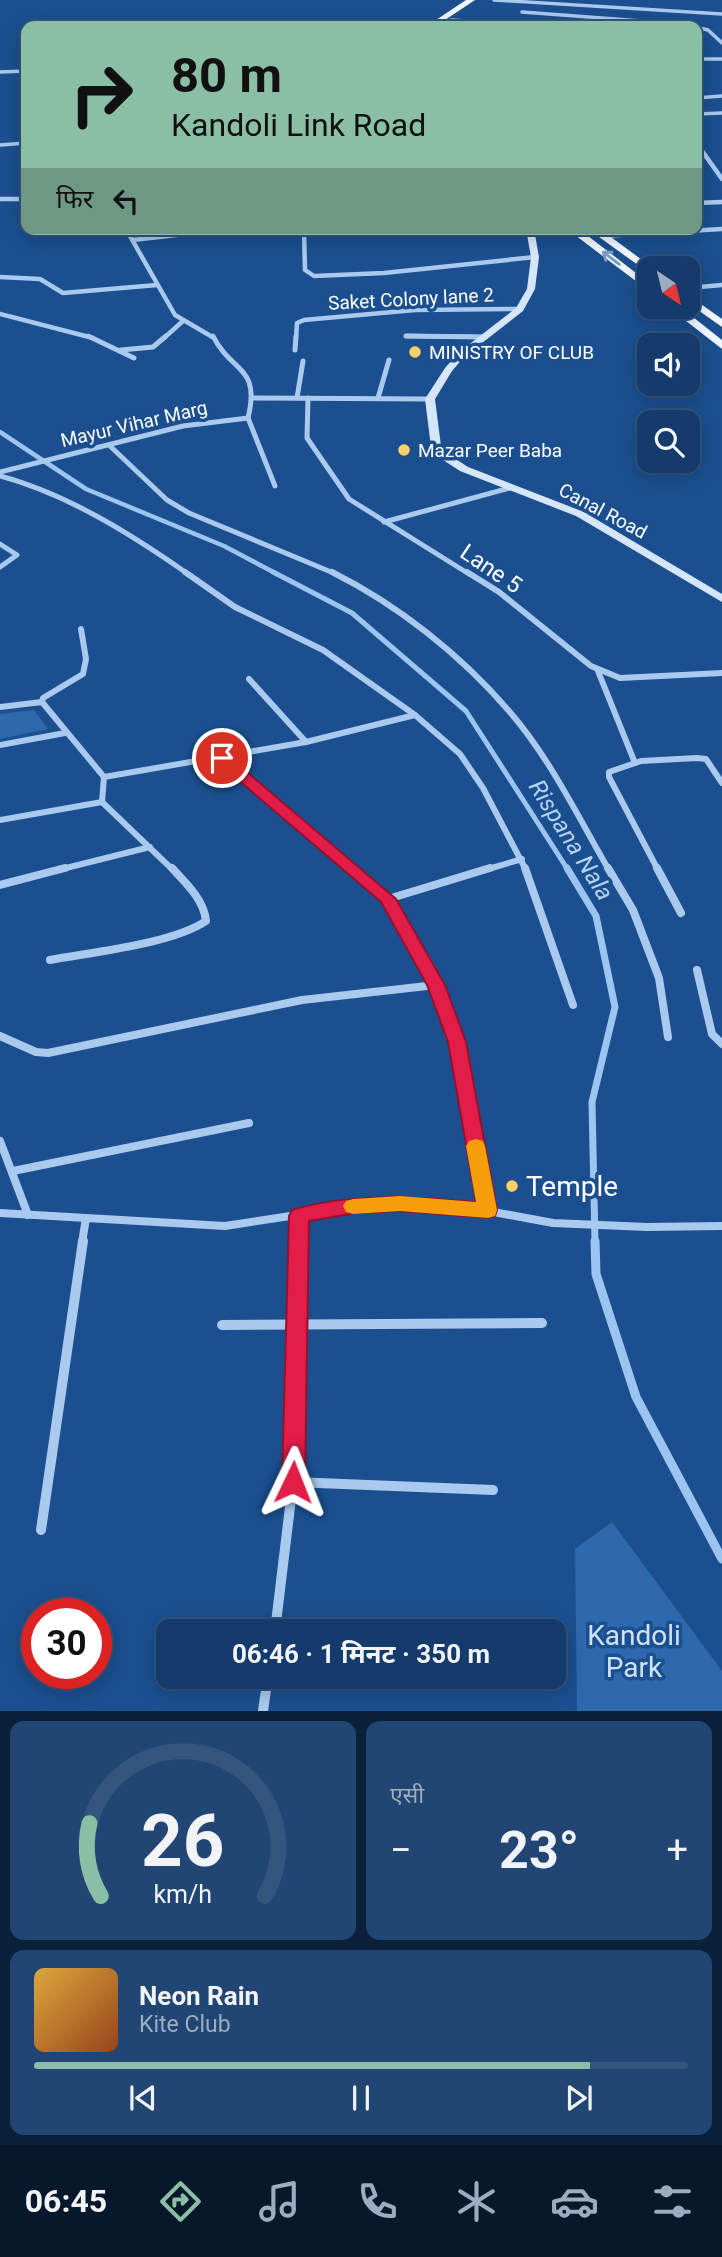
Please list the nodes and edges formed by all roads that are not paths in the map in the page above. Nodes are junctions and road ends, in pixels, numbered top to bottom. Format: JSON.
{"nodes":[{"id":1,"x":471,"y":0,"type":"edge"},
{"id":2,"x":479,"y":0,"type":"edge"},
{"id":3,"x":494,"y":0,"type":"edge"},
{"id":4,"x":522,"y":12,"type":"dead end"},
{"id":5,"x":722,"y":14,"type":"edge"},
{"id":6,"x":438,"y":21,"type":"edge"},
{"id":7,"x":454,"y":21,"type":"edge"},
{"id":8,"x":653,"y":21,"type":"edge"},
{"id":9,"x":702,"y":28,"type":"edge"},
{"id":10,"x":720,"y":40,"type":"edge"},
{"id":11,"x":722,"y":59,"type":"edge"},
{"id":12,"x":702,"y":60,"type":"edge"},
{"id":13,"x":21,"y":71,"type":"edge"},
{"id":14,"x":0,"y":72,"type":"edge"},
{"id":15,"x":722,"y":96,"type":"edge"},
{"id":16,"x":702,"y":98,"type":"edge"},
{"id":17,"x":722,"y":113,"type":"edge"},
{"id":18,"x":702,"y":114,"type":"edge"},
{"id":19,"x":21,"y":143,"type":"edge"},
{"id":20,"x":0,"y":145,"type":"edge"},
{"id":21,"x":702,"y":151,"type":"edge"},
{"id":22,"x":722,"y":179,"type":"edge"},
{"id":23,"x":0,"y":199,"type":"edge"},
{"id":24,"x":21,"y":200,"type":"edge"},
{"id":25,"x":722,"y":202,"type":"edge"},
{"id":26,"x":702,"y":203,"type":"edge"},
{"id":27,"x":722,"y":229,"type":"edge"},
{"id":28,"x":702,"y":230,"type":"edge"},
{"id":29,"x":130,"y":235,"type":"edge"},
{"id":30,"x":176,"y":235,"type":"edge"},
{"id":31,"x":304,"y":235,"type":"edge"},
{"id":32,"x":531,"y":235,"type":"edge"},
{"id":33,"x":580,"y":235,"type":"edge"},
{"id":34,"x":620,"y":235,"type":"edge"},
{"id":35,"x":603,"y":236,"type":"joint"},
{"id":36,"x":133,"y":240,"type":"junction"},
{"id":37,"x":535,"y":257,"type":"junction"},
{"id":38,"x":637,"y":261,"type":"edge"},
{"id":39,"x":0,"y":277,"type":"edge"},
{"id":40,"x":637,"y":279,"type":"edge"},
{"id":41,"x":157,"y":285,"type":"junction"},
{"id":42,"x":722,"y":285,"type":"edge"},
{"id":43,"x":700,"y":287,"type":"edge"},
{"id":44,"x":700,"y":307,"type":"edge"},
{"id":45,"x":520,"y":309,"type":"junction"},
{"id":46,"x":0,"y":314,"type":"edge"},
{"id":47,"x":11,"y":317,"type":"junction"},
{"id":48,"x":688,"y":319,"type":"edge"},
{"id":49,"x":0,"y":320,"type":"edge"},
{"id":50,"x":183,"y":321,"type":"junction"},
{"id":51,"x":722,"y":324,"type":"edge"},
{"id":52,"x":406,"y":336,"type":"dead end"},
{"id":53,"x":485,"y":337,"type":"junction"},
{"id":54,"x":722,"y":346,"type":"edge"},
{"id":55,"x":121,"y":350,"type":"junction"},
{"id":56,"x":295,"y":350,"type":"dead end"},
{"id":57,"x":134,"y":358,"type":"dead end"},
{"id":58,"x":389,"y":360,"type":"dead end"},
{"id":59,"x":303,"y":361,"type":"dead end"},
{"id":60,"x":253,"y":398,"type":"junction"},
{"id":61,"x":297,"y":398,"type":"junction"},
{"id":62,"x":309,"y":398,"type":"junction"},
{"id":63,"x":378,"y":398,"type":"junction"},
{"id":64,"x":430,"y":399,"type":"junction"},
{"id":65,"x":248,"y":418,"type":"junction"},
{"id":66,"x":110,"y":446,"type":"junction"},
{"id":67,"x":0,"y":474,"type":"edge"},
{"id":68,"x":275,"y":486,"type":"dead end"},
{"id":69,"x":510,"y":488,"type":"junction"},
{"id":70,"x":384,"y":522,"type":"junction"},
{"id":71,"x":0,"y":544,"type":"edge"},
{"id":72,"x":0,"y":567,"type":"edge"},
{"id":73,"x":722,"y":599,"type":"edge"},
{"id":74,"x":81,"y":629,"type":"dead end"},
{"id":75,"x":598,"y":671,"type":"junction"},
{"id":76,"x":722,"y":673,"type":"edge"},
{"id":77,"x":249,"y":679,"type":"dead end"},
{"id":78,"x":42,"y":702,"type":"junction"},
{"id":79,"x":0,"y":707,"type":"edge"},
{"id":80,"x":415,"y":715,"type":"junction"},
{"id":81,"x":65,"y":733,"type":"junction"},
{"id":82,"x":306,"y":742,"type":"junction"},
{"id":83,"x":0,"y":745,"type":"edge"},
{"id":84,"x":222,"y":758,"type":"junction"},
{"id":85,"x":635,"y":763,"type":"junction"},
{"id":86,"x":104,"y":777,"type":"junction"},
{"id":87,"x":722,"y":783,"type":"edge"},
{"id":88,"x":102,"y":802,"type":"junction"},
{"id":89,"x":0,"y":820,"type":"edge"},
{"id":90,"x":150,"y":847,"type":"junction"},
{"id":91,"x":522,"y":859,"type":"junction"},
{"id":92,"x":0,"y":886,"type":"edge"},
{"id":93,"x":388,"y":899,"type":"junction"},
{"id":94,"x":681,"y":913,"type":"dead end"},
{"id":95,"x":50,"y":960,"type":"dead end"},
{"id":96,"x":697,"y":970,"type":"dead end"},
{"id":97,"x":436,"y":985,"type":"junction"},
{"id":98,"x":573,"y":1005,"type":"dead end"},
{"id":99,"x":0,"y":1036,"type":"edge"},
{"id":100,"x":668,"y":1037,"type":"dead end"},
{"id":101,"x":722,"y":1044,"type":"edge"},
{"id":102,"x":249,"y":1124,"type":"dead end"},
{"id":103,"x":0,"y":1141,"type":"edge"},
{"id":104,"x":13,"y":1171,"type":"junction"},
{"id":105,"x":488,"y":1210,"type":"junction"},
{"id":106,"x":0,"y":1213,"type":"edge"},
{"id":107,"x":28,"y":1215,"type":"junction"},
{"id":108,"x":299,"y":1216,"type":"junction"},
{"id":109,"x":86,"y":1218,"type":"junction"},
{"id":110,"x":722,"y":1226,"type":"edge"},
{"id":111,"x":299,"y":1323,"type":"junction"},
{"id":112,"x":542,"y":1323,"type":"dead end"},
{"id":113,"x":222,"y":1325,"type":"dead end"},
{"id":114,"x":293,"y":1482,"type":"junction"},
{"id":115,"x":493,"y":1490,"type":"dead end"},
{"id":116,"x":41,"y":1530,"type":"dead end"},
{"id":117,"x":276,"y":1619,"type":"edge"},
{"id":118,"x":266,"y":1689,"type":"edge"},
{"id":119,"x":263,"y":1711,"type":"edge"}],
"edges":[{"from":1,"to":6,"type":"main road"},
{"from":2,"to":7,"type":"main road"},
{"from":3,"to":5,"type":"street"},
{"from":4,"to":8,"type":"street"},
{"from":9,"to":10,"type":"street"},
{"from":11,"to":12,"type":"street"},
{"from":13,"to":14,"type":"street"},
{"from":15,"to":16,"type":"street"},
{"from":17,"to":18,"type":"street"},
{"from":19,"to":20,"type":"street"},
{"from":21,"to":22,"type":"street"},
{"from":23,"to":24,"type":"street"},
{"from":25,"to":26,"type":"street"},
{"from":27,"to":28,"type":"street"},
{"from":29,"to":36,"type":"street"},
{"from":30,"to":36,"type":"street"},
{"from":31,"to":37,"type":"street"},
{"from":32,"to":37,"type":"street"},
{"from":40,"to":33,"type":"main road","one_way":true},
{"from":34,"to":35,"type":"street"},
{"from":35,"to":38,"type":"main road"},
{"from":36,"to":41,"type":"street"},
{"from":37,"to":45,"type":"street"},
{"from":39,"to":41,"type":"street"},
{"from":41,"to":50,"type":"street"},
{"from":42,"to":43,"type":"street"},
{"from":44,"to":51,"type":"main road"},
{"from":45,"to":53,"type":"street"},
{"from":45,"to":56,"type":"street","name":"Saket Colony lane 2"},
{"from":46,"to":47,"type":"street"},
{"from":47,"to":49,"type":"street"},
{"from":47,"to":55,"type":"street"},
{"from":48,"to":54,"type":"main road"},
{"from":50,"to":55,"type":"street"},
{"from":50,"to":60,"type":"street"},
{"from":52,"to":53,"type":"street"},
{"from":53,"to":64,"type":"street"},
{"from":55,"to":57,"type":"street"},
{"from":58,"to":63,"type":"street"},
{"from":59,"to":61,"type":"street"},
{"from":60,"to":61,"type":"street"},
{"from":60,"to":65,"type":"street"},
{"from":61,"to":62,"type":"street"},
{"from":62,"to":63,"type":"street"},
{"from":62,"to":70,"type":"street","name":"Lane 5"},
{"from":63,"to":64,"type":"street"},
{"from":64,"to":69,"type":"street","name":"Canal Road"},
{"from":65,"to":66,"type":"street","name":"Mayur Vihar Marg"},
{"from":65,"to":68,"type":"street"},
{"from":66,"to":67,"type":"street","name":"Mayur Vihar Marg"},
{"from":66,"to":100,"type":"street"},
{"from":67,"to":80,"type":"street"},
{"from":69,"to":70,"type":"street"},
{"from":69,"to":73,"type":"street","name":"Canal Road"},
{"from":70,"to":75,"type":"street","name":"Lane 5"},
{"from":71,"to":72,"type":"street"},
{"from":74,"to":78,"type":"street"},
{"from":75,"to":76,"type":"street","name":"Lane 5"},
{"from":75,"to":85,"type":"street"},
{"from":77,"to":82,"type":"street"},
{"from":78,"to":79,"type":"street"},
{"from":78,"to":81,"type":"street"},
{"from":80,"to":82,"type":"street"},
{"from":80,"to":91,"type":"street"},
{"from":81,"to":83,"type":"street"},
{"from":81,"to":86,"type":"street"},
{"from":82,"to":84,"type":"street"},
{"from":84,"to":86,"type":"street"},
{"from":84,"to":93,"type":"street"},
{"from":85,"to":87,"type":"street"},
{"from":85,"to":94,"type":"street"},
{"from":86,"to":88,"type":"street"},
{"from":88,"to":89,"type":"street"},
{"from":88,"to":90,"type":"street"},
{"from":90,"to":92,"type":"street"},
{"from":90,"to":95,"type":"street"},
{"from":91,"to":93,"type":"street"},
{"from":91,"to":98,"type":"street"},
{"from":93,"to":97,"type":"street"},
{"from":96,"to":101,"type":"street"},
{"from":97,"to":99,"type":"street"},
{"from":97,"to":105,"type":"street"},
{"from":102,"to":104,"type":"street"},
{"from":103,"to":104,"type":"street"},
{"from":104,"to":107,"type":"street"},
{"from":105,"to":108,"type":"street"},
{"from":105,"to":110,"type":"street"},
{"from":106,"to":107,"type":"street"},
{"from":107,"to":109,"type":"street"},
{"from":108,"to":109,"type":"street"},
{"from":108,"to":111,"type":"street"},
{"from":109,"to":116,"type":"street"},
{"from":111,"to":112,"type":"street"},
{"from":111,"to":113,"type":"street"},
{"from":111,"to":114,"type":"street"},
{"from":114,"to":115,"type":"street"},
{"from":114,"to":117,"type":"street"},
{"from":118,"to":119,"type":"street"}]}
